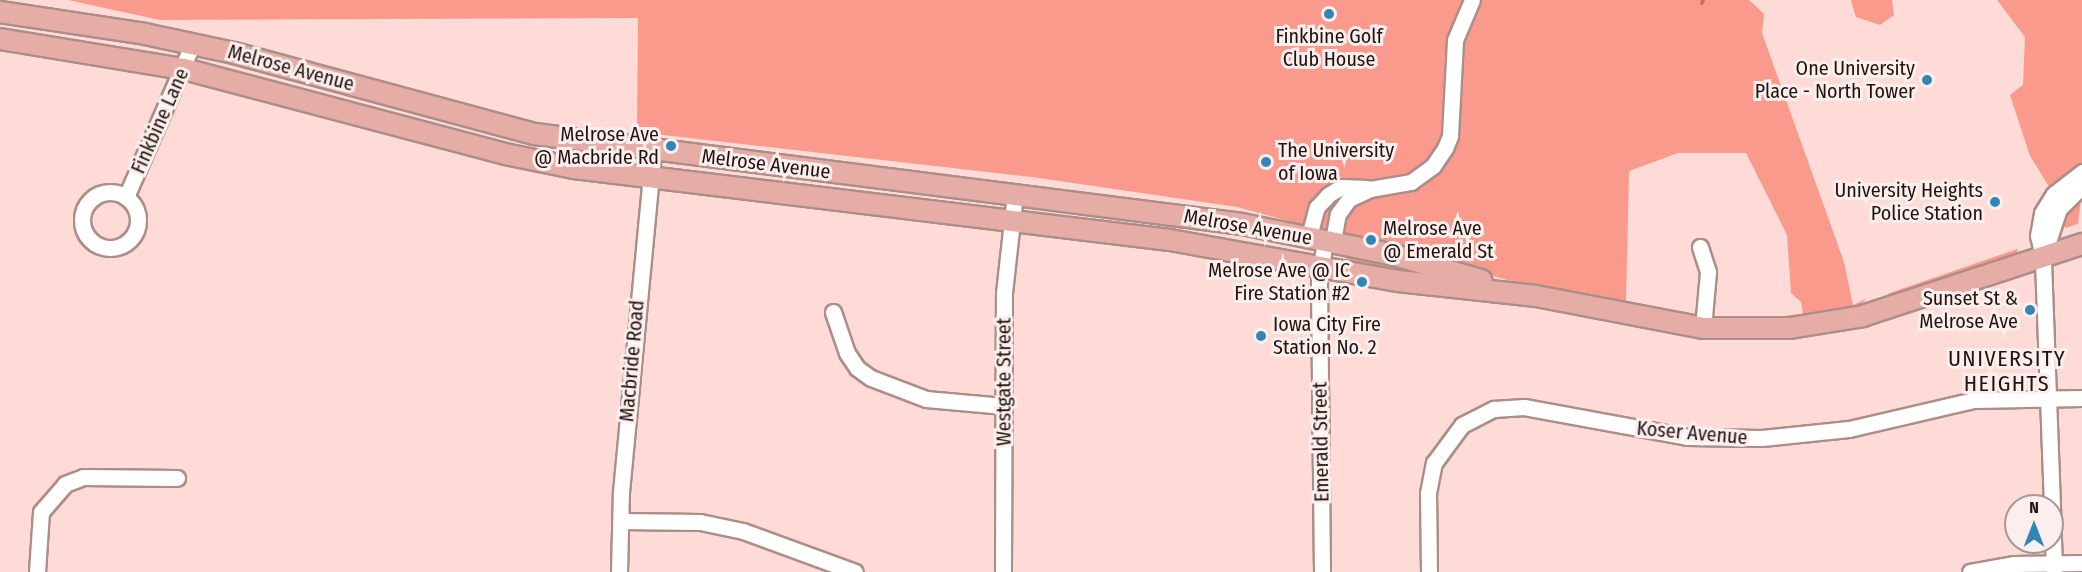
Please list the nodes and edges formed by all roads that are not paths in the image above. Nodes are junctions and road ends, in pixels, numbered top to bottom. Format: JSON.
{"nodes":[{"id":1,"x":1472,"y":0,"type":"edge"},
{"id":2,"x":0,"y":12,"type":"edge"},
{"id":3,"x":0,"y":39,"type":"edge"},
{"id":4,"x":192,"y":44,"type":"junction"},
{"id":5,"x":184,"y":69,"type":"junction"},
{"id":6,"x":653,"y":151,"type":"junction"},
{"id":7,"x":2082,"y":172,"type":"edge"},
{"id":8,"x":650,"y":178,"type":"junction"},
{"id":9,"x":2082,"y":186,"type":"edge"},
{"id":10,"x":1370,"y":189,"type":"junction"},
{"id":11,"x":1015,"y":194,"type":"junction"},
{"id":12,"x":126,"y":197,"type":"dead end"},
{"id":13,"x":1012,"y":220,"type":"junction"},
{"id":14,"x":1322,"y":239,"type":"junction"},
{"id":15,"x":2082,"y":244,"type":"edge"},
{"id":16,"x":1700,"y":247,"type":"dead end"},
{"id":17,"x":2043,"y":257,"type":"junction"},
{"id":18,"x":1321,"y":266,"type":"junction"},
{"id":19,"x":1536,"y":296,"type":"junction"},
{"id":20,"x":833,"y":312,"type":"dead end"},
{"id":21,"x":1703,"y":328,"type":"junction"},
{"id":22,"x":2048,"y":398,"type":"junction"},
{"id":23,"x":2082,"y":398,"type":"edge"},
{"id":24,"x":1004,"y":406,"type":"junction"},
{"id":25,"x":177,"y":478,"type":"dead end"},
{"id":26,"x":2052,"y":494,"type":"edge"},
{"id":27,"x":621,"y":521,"type":"junction"},
{"id":28,"x":2082,"y":563,"type":"edge"},
{"id":29,"x":2054,"y":568,"type":"edge"},
{"id":30,"x":37,"y":572,"type":"edge"},
{"id":31,"x":619,"y":572,"type":"edge"},
{"id":32,"x":855,"y":572,"type":"edge"},
{"id":33,"x":1003,"y":572,"type":"edge"},
{"id":34,"x":1322,"y":572,"type":"edge"},
{"id":35,"x":1429,"y":572,"type":"edge"},
{"id":36,"x":1970,"y":572,"type":"edge"}],
"edges":[{"from":1,"to":10,"type":"street"},
{"from":2,"to":4,"type":"main road","name":"Melrose Avenue"},
{"from":3,"to":5,"type":"main road","name":"Melrose Avenue"},
{"from":4,"to":5,"type":"street","name":"Finkbine Lane"},
{"from":4,"to":6,"type":"main road","name":"Melrose Avenue"},
{"from":5,"to":8,"type":"main road","name":"Melrose Avenue"},
{"from":5,"to":12,"type":"street","name":"Finkbine Lane"},
{"from":6,"to":8,"type":"street","name":"Macbride Road"},
{"from":6,"to":11,"type":"main road","name":"Melrose Avenue"},
{"from":7,"to":17,"type":"street"},
{"from":8,"to":13,"type":"main road","name":"Melrose Avenue"},
{"from":8,"to":27,"type":"street","name":"Macbride Road"},
{"from":9,"to":17,"type":"street"},
{"from":10,"to":14,"type":"street"},
{"from":10,"to":14,"type":"street"},
{"from":11,"to":13,"type":"street","name":"Westgate Street"},
{"from":11,"to":14,"type":"main road","name":"Melrose Avenue"},
{"from":13,"to":18,"type":"main road","name":"Melrose Avenue"},
{"from":13,"to":24,"type":"street","name":"Westgate Street"},
{"from":14,"to":18,"type":"street","name":"Emerald Street"},
{"from":14,"to":19,"type":"main road","name":"Melrose Avenue"},
{"from":15,"to":17,"type":"main road","name":"Melrose Avenue"},
{"from":16,"to":21,"type":"street"},
{"from":17,"to":21,"type":"main road","name":"Melrose Avenue"},
{"from":17,"to":22,"type":"street"},
{"from":18,"to":19,"type":"main road","name":"Melrose Avenue"},
{"from":18,"to":34,"type":"street","name":"Emerald Street"},
{"from":19,"to":21,"type":"main road","name":"Melrose Avenue"},
{"from":20,"to":24,"type":"street"},
{"from":22,"to":23,"type":"street","name":"Koser Avenue"},
{"from":22,"to":26,"type":"street"},
{"from":22,"to":35,"type":"street","name":"Koser Avenue"},
{"from":24,"to":33,"type":"street","name":"Westgate Street"},
{"from":25,"to":30,"type":"street"},
{"from":27,"to":31,"type":"street","name":"Macbride Road"},
{"from":27,"to":32,"type":"street"},
{"from":28,"to":29,"type":"street"},
{"from":29,"to":36,"type":"street"}]}
